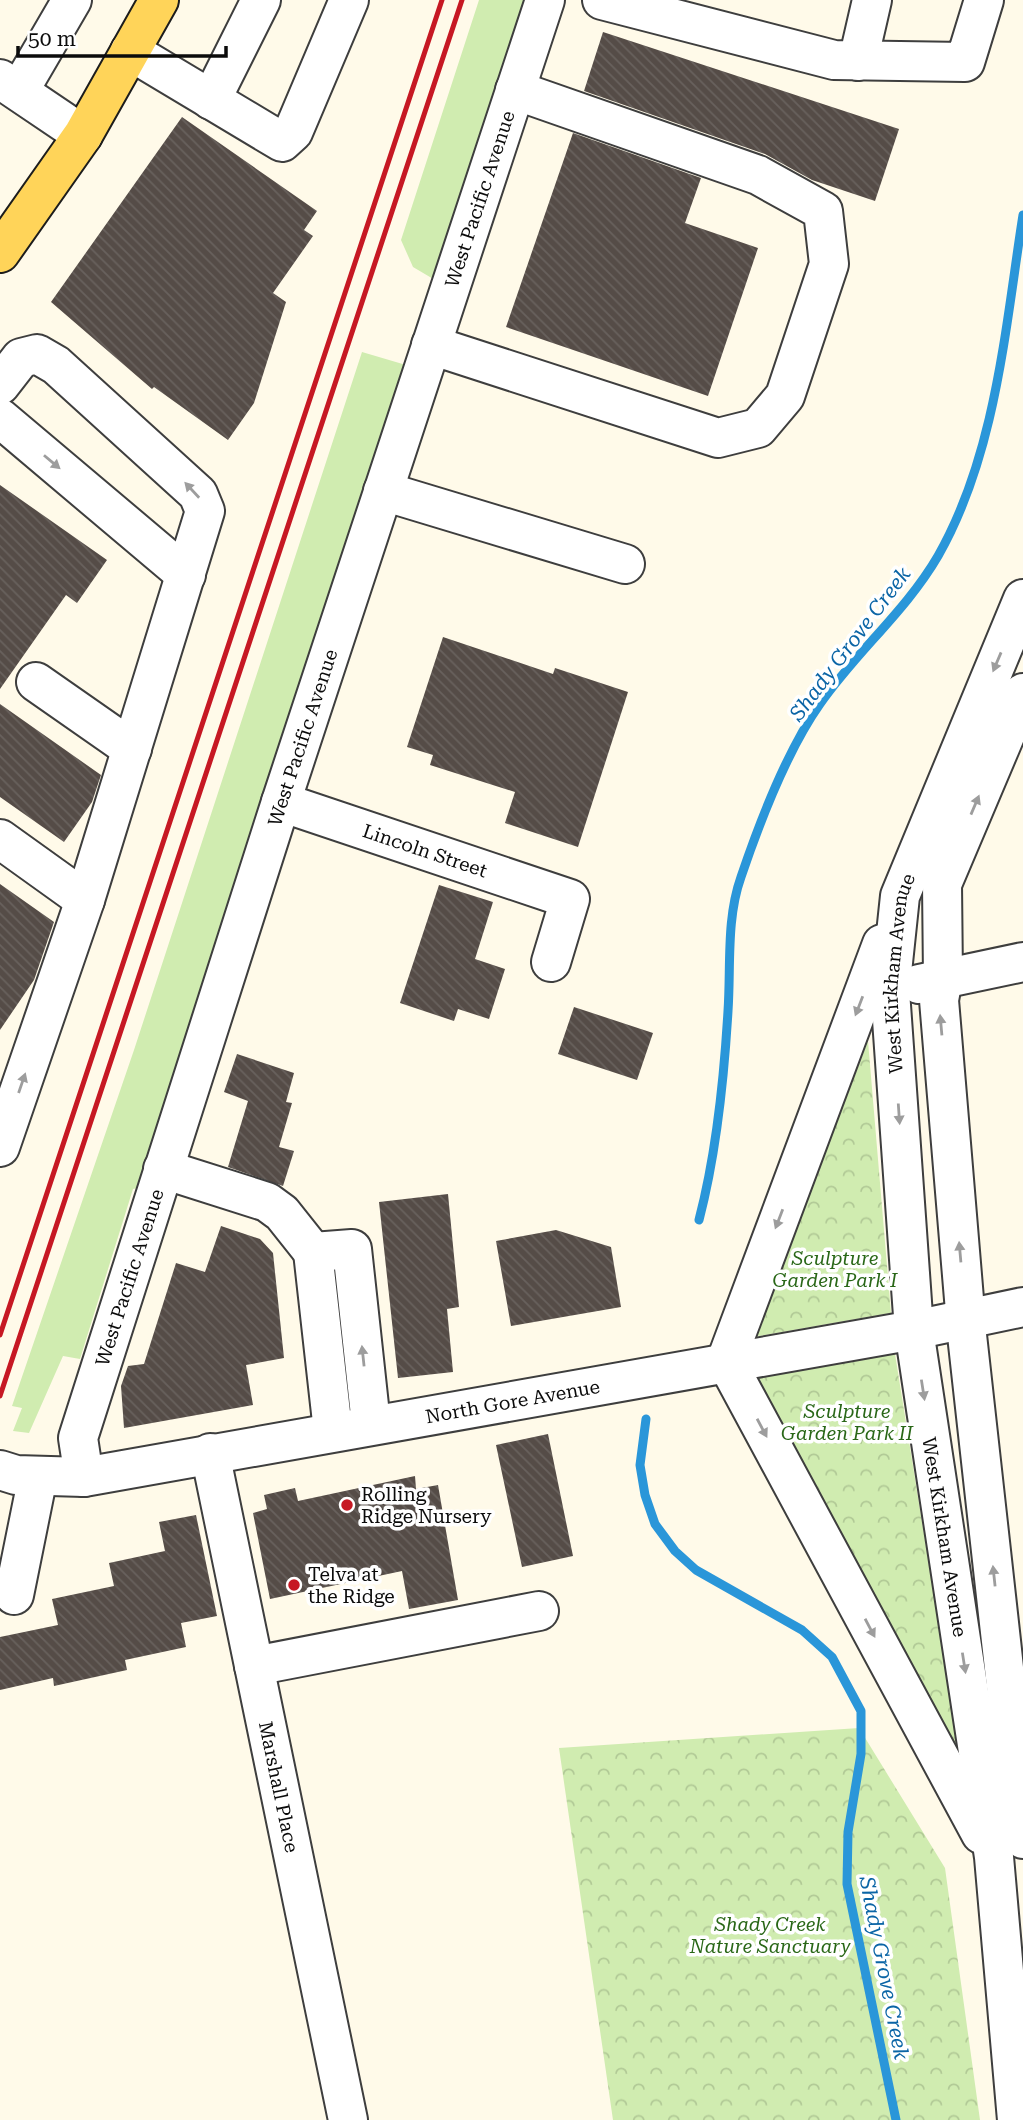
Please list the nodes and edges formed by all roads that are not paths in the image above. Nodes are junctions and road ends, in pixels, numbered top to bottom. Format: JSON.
{"nodes":[{"id":1,"x":72,"y":0,"type":"edge"},
{"id":2,"x":159,"y":0,"type":"edge"},
{"id":3,"x":261,"y":0,"type":"edge"},
{"id":4,"x":349,"y":0,"type":"edge"},
{"id":5,"x":545,"y":0,"type":"edge"},
{"id":6,"x":602,"y":0,"type":"edge"},
{"id":7,"x":872,"y":0,"type":"edge"},
{"id":8,"x":984,"y":0,"type":"edge"},
{"id":9,"x":130,"y":51,"type":"junction"},
{"id":10,"x":858,"y":61,"type":"junction"},
{"id":11,"x":9,"y":85,"type":"edge"},
{"id":12,"x":515,"y":90,"type":"junction"},
{"id":13,"x":211,"y":100,"type":"junction"},
{"id":14,"x":83,"y":135,"type":"junction"},
{"id":15,"x":0,"y":253,"type":"edge"},
{"id":16,"x":431,"y":345,"type":"junction"},
{"id":17,"x":0,"y":385,"type":"edge"},
{"id":18,"x":0,"y":418,"type":"edge"},
{"id":19,"x":383,"y":491,"type":"junction"},
{"id":20,"x":625,"y":564,"type":"dead end"},
{"id":21,"x":186,"y":575,"type":"junction"},
{"id":22,"x":1023,"y":599,"type":"edge"},
{"id":23,"x":36,"y":682,"type":"dead end"},
{"id":24,"x":1023,"y":693,"type":"edge"},
{"id":25,"x":132,"y":749,"type":"junction"},
{"id":26,"x":281,"y":802,"type":"junction"},
{"id":27,"x":0,"y":839,"type":"edge"},
{"id":28,"x":900,"y":896,"type":"junction"},
{"id":29,"x":85,"y":900,"type":"junction"},
{"id":30,"x":551,"y":962,"type":"dead end"},
{"id":31,"x":1023,"y":962,"type":"edge"},
{"id":32,"x":943,"y":978,"type":"junction"},
{"id":33,"x":890,"y":991,"type":"junction"},
{"id":34,"x":0,"y":1147,"type":"edge"},
{"id":35,"x":163,"y":1169,"type":"junction"},
{"id":36,"x":313,"y":1252,"type":"junction"},
{"id":37,"x":1023,"y":1307,"type":"edge"},
{"id":38,"x":966,"y":1320,"type":"junction"},
{"id":39,"x":915,"y":1330,"type":"junction"},
{"id":40,"x":726,"y":1361,"type":"junction"},
{"id":41,"x":371,"y":1424,"type":"junction"},
{"id":42,"x":333,"y":1431,"type":"junction"},
{"id":43,"x":210,"y":1452,"type":"junction"},
{"id":44,"x":0,"y":1470,"type":"edge"},
{"id":45,"x":38,"y":1476,"type":"junction"},
{"id":46,"x":84,"y":1477,"type":"junction"},
{"id":47,"x":14,"y":1595,"type":"dead end"},
{"id":48,"x":539,"y":1611,"type":"dead end"},
{"id":49,"x":254,"y":1666,"type":"junction"},
{"id":50,"x":1013,"y":1850,"type":"edge"},
{"id":51,"x":348,"y":2120,"type":"edge"},
{"id":52,"x":1017,"y":2120,"type":"edge"}],
"edges":[{"from":1,"to":11,"type":"street"},
{"from":2,"to":9,"type":"main road"},
{"from":3,"to":13,"type":"street"},
{"from":4,"to":13,"type":"street"},
{"from":5,"to":12,"type":"street","name":"West Pacific Avenue"},
{"from":6,"to":10,"type":"street"},
{"from":7,"to":10,"type":"street"},
{"from":8,"to":10,"type":"street"},
{"from":9,"to":13,"type":"street"},
{"from":9,"to":14,"type":"main road"},
{"from":11,"to":14,"type":"street"},
{"from":12,"to":16,"type":"street","name":"West Pacific Avenue"},
{"from":12,"to":16,"type":"street"},
{"from":14,"to":15,"type":"main road"},
{"from":16,"to":19,"type":"street","name":"West Pacific Avenue"},
{"from":21,"to":17,"type":"street","one_way":true},
{"from":18,"to":21,"type":"street","one_way":true},
{"from":19,"to":20,"type":"street"},
{"from":19,"to":26,"type":"street","name":"West Pacific Avenue"},
{"from":21,"to":25,"type":"street"},
{"from":22,"to":28,"type":"street","name":"West Kirkham Avenue","one_way":true},
{"from":23,"to":25,"type":"street"},
{"from":32,"to":24,"type":"street","name":"West Kirkham Avenue","one_way":true},
{"from":25,"to":29,"type":"street"},
{"from":26,"to":30,"type":"street","name":"Lincoln Street"},
{"from":26,"to":35,"type":"street","name":"West Pacific Avenue"},
{"from":27,"to":29,"type":"street"},
{"from":28,"to":33,"type":"street","name":"West Kirkham Avenue"},
{"from":28,"to":40,"type":"street","one_way":true},
{"from":34,"to":29,"type":"street","one_way":true},
{"from":31,"to":32,"type":"street"},
{"from":32,"to":33,"type":"street"},
{"from":38,"to":32,"type":"street","name":"West Kirkham Avenue","one_way":true},
{"from":33,"to":39,"type":"street","name":"West Kirkham Avenue","one_way":true},
{"from":35,"to":36,"type":"street"},
{"from":35,"to":46,"type":"street","name":"West Pacific Avenue"},
{"from":41,"to":36,"type":"street","one_way":true},
{"from":36,"to":42,"type":"street"},
{"from":37,"to":38,"type":"street","name":"North Gore Avenue"},
{"from":38,"to":39,"type":"street","name":"North Gore Avenue"},
{"from":50,"to":38,"type":"street","name":"West Kirkham Avenue","one_way":true},
{"from":39,"to":40,"type":"street","name":"North Gore Avenue"},
{"from":39,"to":50,"type":"street","name":"West Kirkham Avenue","one_way":true},
{"from":40,"to":41,"type":"street","name":"North Gore Avenue"},
{"from":40,"to":50,"type":"street","one_way":true},
{"from":41,"to":42,"type":"street","name":"North Gore Avenue"},
{"from":42,"to":43,"type":"street","name":"North Gore Avenue"},
{"from":43,"to":46,"type":"street","name":"North Gore Avenue"},
{"from":43,"to":49,"type":"street","name":"Marshall Place"},
{"from":44,"to":45,"type":"street","name":"North Gore Avenue"},
{"from":45,"to":46,"type":"street","name":"North Gore Avenue"},
{"from":45,"to":47,"type":"street"},
{"from":48,"to":49,"type":"street"},
{"from":49,"to":51,"type":"street","name":"Marshall Place"},
{"from":50,"to":52,"type":"street","name":"West Kirkham Avenue"}]}
